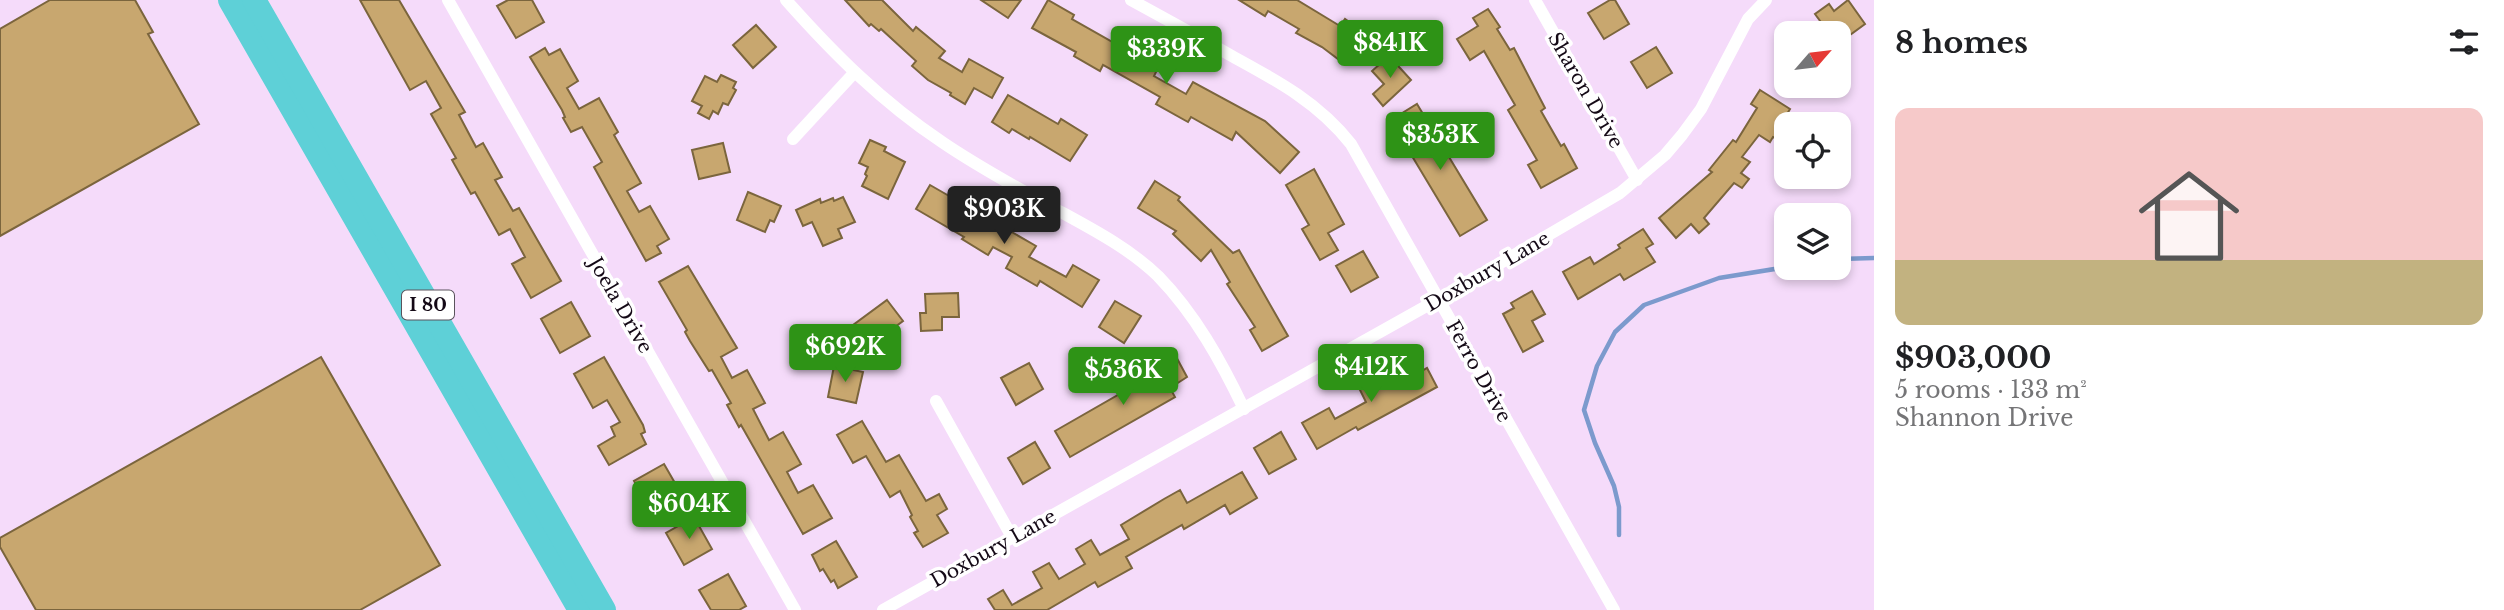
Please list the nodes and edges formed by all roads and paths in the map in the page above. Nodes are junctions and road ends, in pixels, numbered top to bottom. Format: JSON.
{"nodes":[{"id":1,"x":230,"y":0,"type":"edge"},
{"id":2,"x":254,"y":0,"type":"edge"},
{"id":3,"x":448,"y":0,"type":"edge"},
{"id":4,"x":786,"y":0,"type":"edge"},
{"id":5,"x":1131,"y":0,"type":"edge"},
{"id":6,"x":1535,"y":0,"type":"edge"},
{"id":7,"x":1766,"y":0,"type":"edge"},
{"id":8,"x":854,"y":73,"type":"junction"},
{"id":9,"x":793,"y":139,"type":"dead end"},
{"id":10,"x":1637,"y":180,"type":"junction"},
{"id":11,"x":1439,"y":299,"type":"junction"},
{"id":12,"x":936,"y":401,"type":"dead end"},
{"id":13,"x":1244,"y":409,"type":"junction"},
{"id":14,"x":1012,"y":537,"type":"junction"},
{"id":15,"x":580,"y":610,"type":"edge"},
{"id":16,"x":604,"y":610,"type":"edge"},
{"id":17,"x":794,"y":610,"type":"edge"},
{"id":18,"x":883,"y":610,"type":"edge"},
{"id":19,"x":1614,"y":610,"type":"edge"}],
"edges":[{"from":1,"to":15,"type":"highway","number":"I 80"},
{"from":2,"to":16,"type":"highway","number":"I 80"},
{"from":3,"to":17,"type":"street","name":"Joela Drive"},
{"from":4,"to":8,"type":"street"},
{"from":5,"to":11,"type":"street","name":"Ferro Drive"},
{"from":6,"to":10,"type":"street","name":"Sharon Drive"},
{"from":7,"to":10,"type":"street","name":"Doxbury Lane"},
{"from":8,"to":9,"type":"street"},
{"from":8,"to":13,"type":"street"},
{"from":10,"to":11,"type":"street","name":"Doxbury Lane"},
{"from":11,"to":13,"type":"street","name":"Doxbury Lane"},
{"from":11,"to":19,"type":"street","name":"Ferro Drive"},
{"from":12,"to":14,"type":"street"},
{"from":13,"to":14,"type":"street","name":"Doxbury Lane"},
{"from":14,"to":18,"type":"street","name":"Doxbury Lane"}]}
